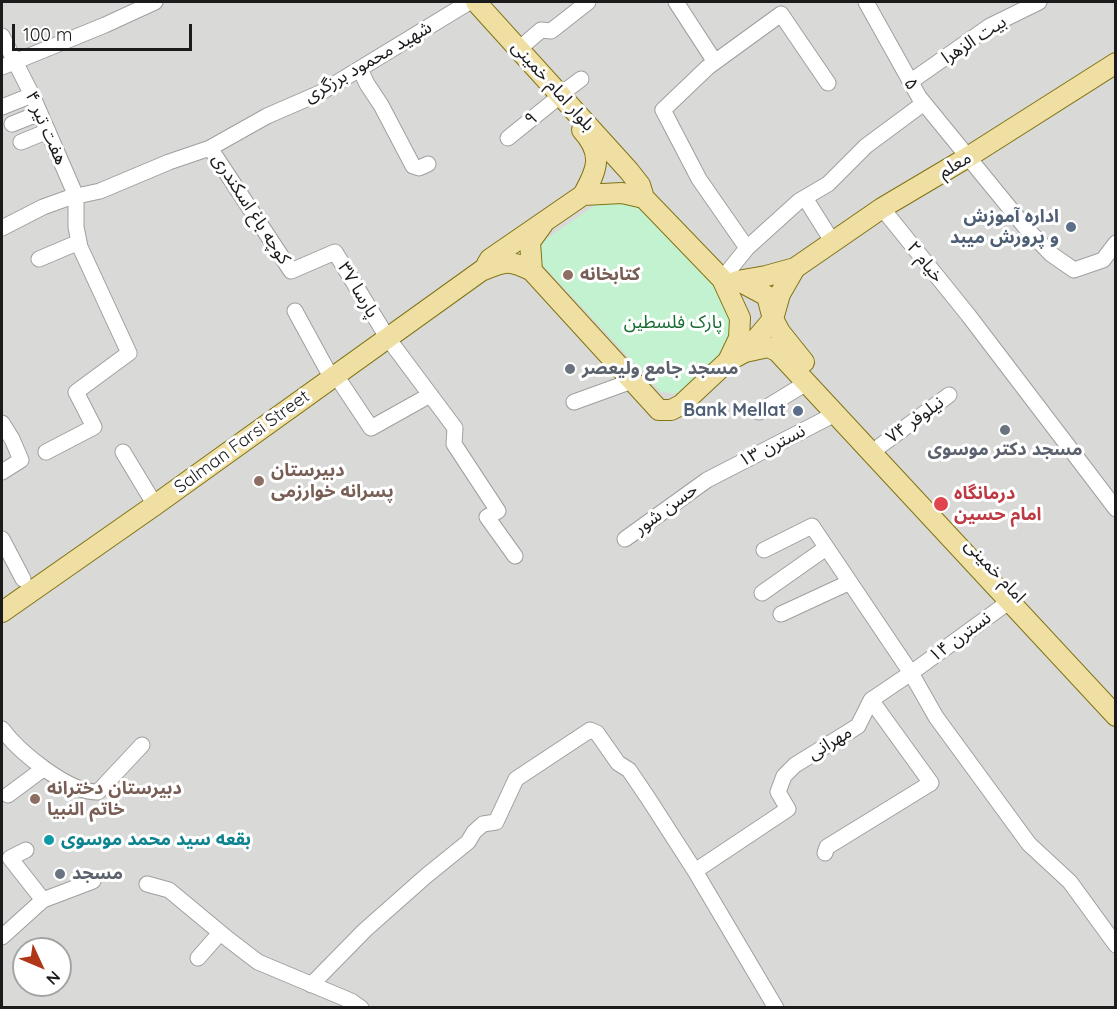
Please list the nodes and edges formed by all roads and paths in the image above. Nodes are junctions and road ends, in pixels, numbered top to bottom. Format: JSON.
{"nodes":[{"id":1,"x":155,"y":2,"type":"edge"},
{"id":2,"x":468,"y":2,"type":"edge"},
{"id":3,"x":588,"y":2,"type":"edge"},
{"id":4,"x":676,"y":2,"type":"edge"},
{"id":5,"x":866,"y":2,"type":"edge"},
{"id":6,"x":1039,"y":2,"type":"edge"},
{"id":7,"x":2,"y":36,"type":"edge"},
{"id":8,"x":519,"y":49,"type":"junction"},
{"id":9,"x":715,"y":62,"type":"junction"},
{"id":10,"x":1116,"y":63,"type":"edge"},
{"id":11,"x":8,"y":64,"type":"edge"},
{"id":12,"x":360,"y":69,"type":"junction"},
{"id":13,"x":580,"y":79,"type":"dead end"},
{"id":14,"x":910,"y":82,"type":"junction"},
{"id":15,"x":828,"y":83,"type":"dead end"},
{"id":16,"x":32,"y":95,"type":"junction"},
{"id":17,"x":558,"y":97,"type":"junction"},
{"id":18,"x":924,"y":103,"type":"junction"},
{"id":19,"x":2,"y":107,"type":"edge"},
{"id":20,"x":40,"y":113,"type":"junction"},
{"id":21,"x":12,"y":124,"type":"dead end"},
{"id":22,"x":48,"y":131,"type":"junction"},
{"id":23,"x":508,"y":138,"type":"dead end"},
{"id":24,"x":21,"y":142,"type":"dead end"},
{"id":25,"x":210,"y":148,"type":"junction"},
{"id":26,"x":968,"y":157,"type":"junction"},
{"id":27,"x":428,"y":164,"type":"dead end"},
{"id":28,"x":583,"y":195,"type":"junction"},
{"id":29,"x":72,"y":197,"type":"junction"},
{"id":30,"x":644,"y":198,"type":"junction"},
{"id":31,"x":805,"y":198,"type":"junction"},
{"id":32,"x":882,"y":208,"type":"junction"},
{"id":33,"x":545,"y":220,"type":"junction"},
{"id":34,"x":2,"y":228,"type":"edge"},
{"id":35,"x":832,"y":241,"type":"junction"},
{"id":36,"x":79,"y":242,"type":"junction"},
{"id":37,"x":1116,"y":243,"type":"edge"},
{"id":38,"x":747,"y":248,"type":"junction"},
{"id":39,"x":39,"y":259,"type":"dead end"},
{"id":40,"x":795,"y":268,"type":"junction"},
{"id":41,"x":291,"y":271,"type":"joint"},
{"id":42,"x":481,"y":271,"type":"junction"},
{"id":43,"x":532,"y":271,"type":"junction"},
{"id":44,"x":731,"y":280,"type":"junction"},
{"id":45,"x":295,"y":311,"type":"dead end"},
{"id":46,"x":777,"y":334,"type":"junction"},
{"id":47,"x":387,"y":338,"type":"junction"},
{"id":48,"x":737,"y":356,"type":"junction"},
{"id":49,"x":333,"y":375,"type":"junction"},
{"id":50,"x":632,"y":381,"type":"junction"},
{"id":51,"x":808,"y":382,"type":"junction"},
{"id":52,"x":430,"y":395,"type":"junction"},
{"id":53,"x":949,"y":395,"type":"dead end"},
{"id":54,"x":574,"y":402,"type":"dead end"},
{"id":55,"x":759,"y":412,"type":"dead end"},
{"id":56,"x":837,"y":413,"type":"junction"},
{"id":57,"x":2,"y":423,"type":"edge"},
{"id":58,"x":880,"y":446,"type":"junction"},
{"id":59,"x":46,"y":452,"type":"dead end"},
{"id":60,"x":123,"y":452,"type":"dead end"},
{"id":61,"x":2,"y":472,"type":"edge"},
{"id":62,"x":707,"y":480,"type":"joint"},
{"id":63,"x":155,"y":505,"type":"junction"},
{"id":64,"x":1116,"y":509,"type":"edge"},
{"id":65,"x":2,"y":539,"type":"edge"},
{"id":66,"x":625,"y":539,"type":"dead end"},
{"id":67,"x":826,"y":548,"type":"junction"},
{"id":68,"x":764,"y":550,"type":"dead end"},
{"id":69,"x":515,"y":556,"type":"dead end"},
{"id":70,"x":23,"y":579,"type":"dead end"},
{"id":71,"x":848,"y":583,"type":"junction"},
{"id":72,"x":762,"y":593,"type":"dead end"},
{"id":73,"x":1010,"y":601,"type":"junction"},
{"id":74,"x":2,"y":612,"type":"edge"},
{"id":75,"x":781,"y":614,"type":"dead end"},
{"id":76,"x":911,"y":673,"type":"junction"},
{"id":77,"x":871,"y":700,"type":"junction"},
{"id":78,"x":1116,"y":702,"type":"edge"},
{"id":79,"x":1116,"y":716,"type":"edge"},
{"id":80,"x":2,"y":729,"type":"edge"},
{"id":81,"x":142,"y":745,"type":"dead end"},
{"id":82,"x":43,"y":769,"type":"junction"},
{"id":83,"x":8,"y":795,"type":"dead end"},
{"id":84,"x":26,"y":850,"type":"dead end"},
{"id":85,"x":825,"y":854,"type":"dead end"},
{"id":86,"x":695,"y":871,"type":"junction"},
{"id":87,"x":93,"y":881,"type":"dead end"},
{"id":88,"x":147,"y":884,"type":"dead end"},
{"id":89,"x":43,"y":900,"type":"junction"},
{"id":90,"x":220,"y":933,"type":"junction"},
{"id":91,"x":2,"y":937,"type":"edge"},
{"id":92,"x":1116,"y":945,"type":"edge"},
{"id":93,"x":198,"y":958,"type":"dead end"},
{"id":94,"x":311,"y":985,"type":"junction"},
{"id":95,"x":361,"y":1008,"type":"edge"},
{"id":96,"x":776,"y":1008,"type":"edge"}],
"edges":[{"from":1,"to":11,"type":"street"},
{"from":2,"to":8,"type":"main road","name":"بلوار امام خمینی"},
{"from":2,"to":12,"type":"street","name":"شهید محمود برزگری"},
{"from":2,"to":17,"type":"main road","name":"بلوار امام خمینی"},
{"from":3,"to":8,"type":"street"},
{"from":4,"to":9,"type":"street"},
{"from":5,"to":14,"type":"street","name":"۵"},
{"from":6,"to":14,"type":"street","name":"بیت الزهرا"},
{"from":7,"to":11,"type":"street","name":"هفت تیر ۴"},
{"from":8,"to":17,"type":"main road","name":"بلوار امام خمینی"},
{"from":9,"to":15,"type":"street"},
{"from":9,"to":38,"type":"street"},
{"from":10,"to":26,"type":"main road","name":"معلم"},
{"from":11,"to":16,"type":"street","name":"هفت تیر ۴"},
{"from":12,"to":25,"type":"street","name":"شهید محمود برزگری"},
{"from":12,"to":27,"type":"street"},
{"from":13,"to":17,"type":"street","name":"۹"},
{"from":14,"to":18,"type":"street","name":"۵"},
{"from":16,"to":19,"type":"street"},
{"from":16,"to":20,"type":"street","name":"هفت تیر ۴"},
{"from":17,"to":23,"type":"street","name":"۹"},
{"from":17,"to":28,"type":"main road","name":"بلوار امام خمینی"},
{"from":17,"to":30,"type":"main road","name":"بلوار امام خمینی"},
{"from":18,"to":26,"type":"street","name":"۵"},
{"from":18,"to":31,"type":"street"},
{"from":20,"to":21,"type":"street"},
{"from":20,"to":22,"type":"street","name":"هفت تیر ۴"},
{"from":22,"to":24,"type":"street"},
{"from":22,"to":29,"type":"street","name":"هفت تیر ۴"},
{"from":25,"to":29,"type":"street","name":"شهید محمود برزگری"},
{"from":25,"to":41,"type":"street","name":"کوچه باغ اسکندری"},
{"from":26,"to":32,"type":"main road","name":"معلم"},
{"from":26,"to":37,"type":"street","name":"۵"},
{"from":28,"to":30,"type":"main road"},
{"from":28,"to":33,"type":"main road"},
{"from":29,"to":34,"type":"street","name":"شهید محمود برزگری"},
{"from":29,"to":36,"type":"street"},
{"from":30,"to":44,"type":"main road","name":"بلوار امام خمینی"},
{"from":31,"to":35,"type":"street"},
{"from":31,"to":38,"type":"street"},
{"from":32,"to":35,"type":"main road","name":"معلم"},
{"from":32,"to":64,"type":"street","name":"خیام ۲"},
{"from":33,"to":42,"type":"main road"},
{"from":33,"to":43,"type":"main road"},
{"from":35,"to":40,"type":"main road","name":"معلم"},
{"from":36,"to":39,"type":"street"},
{"from":36,"to":59,"type":"street"},
{"from":38,"to":44,"type":"street"},
{"from":40,"to":44,"type":"main road"},
{"from":40,"to":46,"type":"main road"},
{"from":41,"to":47,"type":"street","name":"پارسا ۳۷"},
{"from":42,"to":43,"type":"main road"},
{"from":42,"to":47,"type":"main road","name":"Salman Farsi Street"},
{"from":43,"to":50,"type":"main road"},
{"from":44,"to":46,"type":"main road"},
{"from":44,"to":48,"type":"main road"},
{"from":45,"to":49,"type":"street"},
{"from":46,"to":48,"type":"main road"},
{"from":46,"to":48,"type":"main road"},
{"from":46,"to":51,"type":"main road","name":"امام خمینی"},
{"from":46,"to":58,"type":"main road","name":"امام خمینی"},
{"from":47,"to":49,"type":"main road","name":"Salman Farsi Street"},
{"from":47,"to":52,"type":"street"},
{"from":48,"to":50,"type":"main road"},
{"from":49,"to":52,"type":"street"},
{"from":49,"to":63,"type":"main road","name":"Salman Farsi Street"},
{"from":50,"to":54,"type":"street"},
{"from":51,"to":55,"type":"street"},
{"from":51,"to":56,"type":"main road","name":"امام خمینی"},
{"from":52,"to":69,"type":"street"},
{"from":53,"to":58,"type":"street","name":"نیلوفر ۷۴"},
{"from":56,"to":62,"type":"street","name":"نسترن ۱۳"},
{"from":56,"to":73,"type":"main road","name":"امام خمینی"},
{"from":57,"to":61,"type":"street"},
{"from":58,"to":78,"type":"main road","name":"امام خمینی"},
{"from":60,"to":63,"type":"street"},
{"from":62,"to":66,"type":"street","name":"حسن شور"},
{"from":63,"to":74,"type":"main road","name":"Salman Farsi Street"},
{"from":65,"to":70,"type":"street"},
{"from":67,"to":68,"type":"street"},
{"from":67,"to":71,"type":"street"},
{"from":67,"to":72,"type":"street"},
{"from":71,"to":75,"type":"street"},
{"from":71,"to":76,"type":"street"},
{"from":73,"to":76,"type":"street","name":"نسترن ۱۴"},
{"from":73,"to":79,"type":"main road","name":"امام خمینی"},
{"from":76,"to":77,"type":"street","name":"مهرانی"},
{"from":76,"to":92,"type":"street"},
{"from":77,"to":85,"type":"street"},
{"from":77,"to":86,"type":"street","name":"مهرانی"},
{"from":80,"to":82,"type":"street"},
{"from":81,"to":82,"type":"street"},
{"from":82,"to":83,"type":"street"},
{"from":84,"to":89,"type":"street"},
{"from":86,"to":94,"type":"street"},
{"from":86,"to":96,"type":"street"},
{"from":87,"to":89,"type":"street"},
{"from":88,"to":90,"type":"street"},
{"from":89,"to":91,"type":"street"},
{"from":90,"to":93,"type":"street"},
{"from":90,"to":94,"type":"street"},
{"from":94,"to":95,"type":"street"}]}
